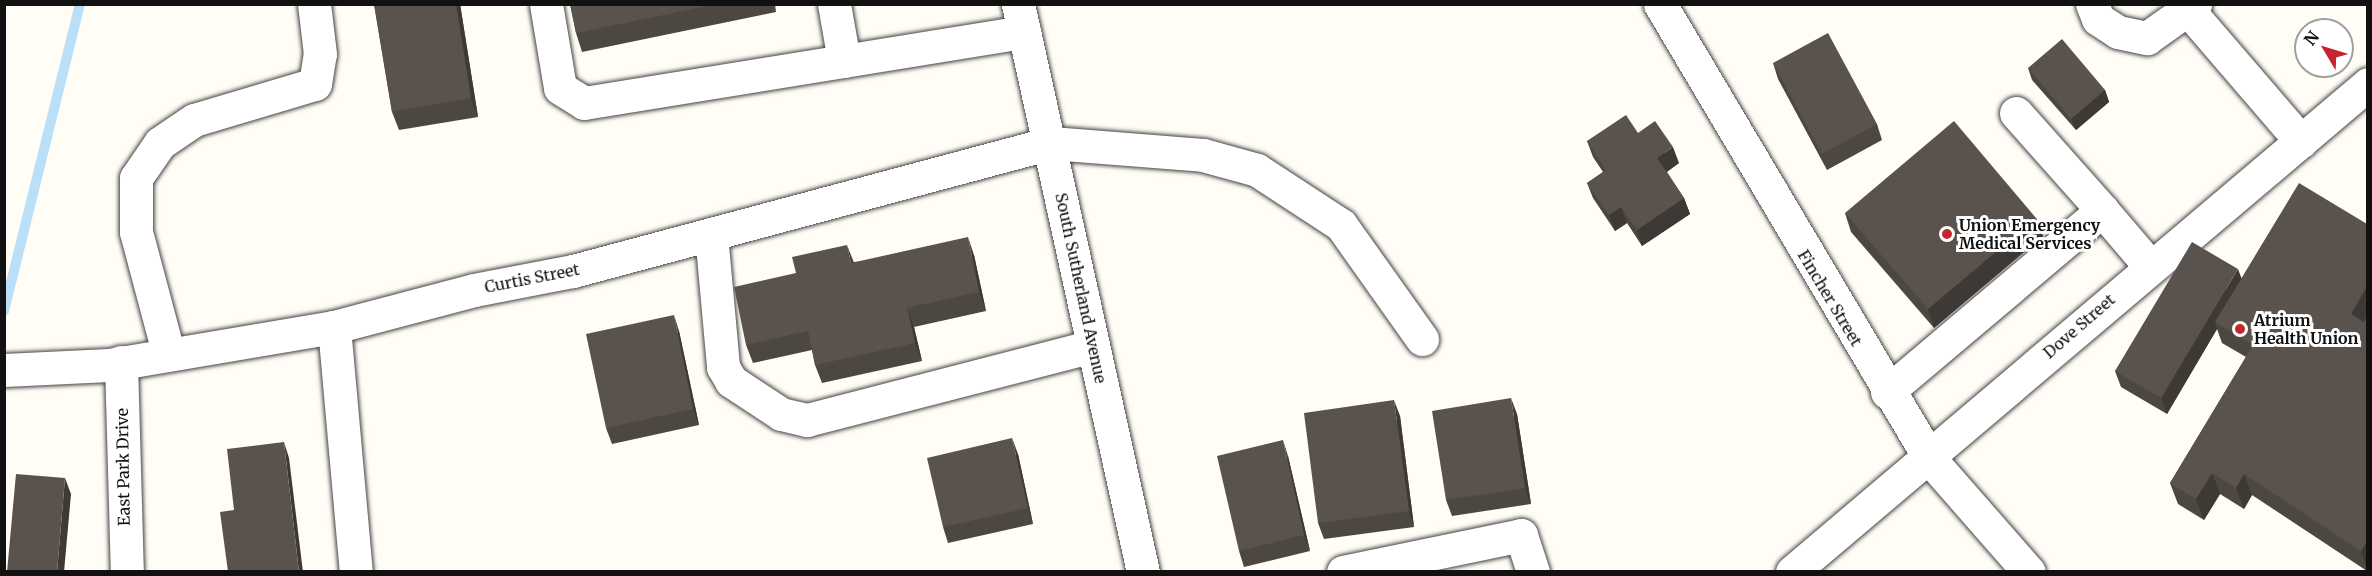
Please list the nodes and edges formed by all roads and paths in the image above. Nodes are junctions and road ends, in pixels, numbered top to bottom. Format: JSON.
{"nodes":[{"id":1,"x":314,"y":4,"type":"edge"},
{"id":2,"x":546,"y":4,"type":"edge"},
{"id":3,"x":834,"y":4,"type":"edge"},
{"id":4,"x":1660,"y":4,"type":"edge"},
{"id":5,"x":2092,"y":4,"type":"edge"},
{"id":6,"x":2192,"y":8,"type":"edge"},
{"id":7,"x":1021,"y":18,"type":"edge"},
{"id":8,"x":844,"y":61,"type":"junction"},
{"id":9,"x":2367,"y":84,"type":"edge"},
{"id":10,"x":2016,"y":113,"type":"dead end"},
{"id":11,"x":2301,"y":141,"type":"junction"},
{"id":12,"x":1051,"y":143,"type":"junction"},
{"id":13,"x":2102,"y":210,"type":"junction"},
{"id":14,"x":711,"y":234,"type":"junction"},
{"id":15,"x":2149,"y":265,"type":"junction"},
{"id":16,"x":334,"y":327,"type":"junction"},
{"id":17,"x":1422,"y":339,"type":"dead end"},
{"id":18,"x":1093,"y":346,"type":"junction"},
{"id":19,"x":168,"y":352,"type":"junction"},
{"id":20,"x":121,"y":362,"type":"junction"},
{"id":21,"x":4,"y":370,"type":"edge"},
{"id":22,"x":1887,"y":392,"type":"junction"},
{"id":23,"x":1930,"y":459,"type":"junction"},
{"id":24,"x":1434,"y":562,"type":"edge"},
{"id":25,"x":2019,"y":568,"type":"edge"},
{"id":26,"x":127,"y":572,"type":"edge"},
{"id":27,"x":356,"y":572,"type":"edge"},
{"id":28,"x":1143,"y":572,"type":"edge"},
{"id":29,"x":1343,"y":572,"type":"edge"},
{"id":30,"x":1533,"y":572,"type":"edge"},
{"id":31,"x":1792,"y":572,"type":"edge"}],
"edges":[{"from":1,"to":19,"type":"street"},
{"from":2,"to":8,"type":"street"},
{"from":3,"to":8,"type":"street"},
{"from":4,"to":22,"type":"street","name":"Fincher Street"},
{"from":5,"to":6,"type":"street"},
{"from":6,"to":11,"type":"street"},
{"from":7,"to":8,"type":"street"},
{"from":7,"to":12,"type":"street","name":"South Sutherland Avenue"},
{"from":9,"to":11,"type":"street","name":"Dove Street"},
{"from":10,"to":13,"type":"street"},
{"from":11,"to":15,"type":"street","name":"Dove Street"},
{"from":12,"to":14,"type":"street","name":"Curtis Street"},
{"from":12,"to":17,"type":"street","name":"Curtis Street"},
{"from":12,"to":18,"type":"street","name":"South Sutherland Avenue"},
{"from":13,"to":15,"type":"street"},
{"from":13,"to":22,"type":"street"},
{"from":14,"to":16,"type":"street","name":"Curtis Street"},
{"from":14,"to":18,"type":"street"},
{"from":15,"to":23,"type":"street","name":"Dove Street"},
{"from":16,"to":19,"type":"street","name":"Curtis Street"},
{"from":16,"to":27,"type":"street"},
{"from":18,"to":28,"type":"street","name":"South Sutherland Avenue"},
{"from":19,"to":20,"type":"street","name":"Curtis Street"},
{"from":20,"to":21,"type":"street","name":"Curtis Street"},
{"from":20,"to":26,"type":"street","name":"East Park Drive"},
{"from":22,"to":23,"type":"street","name":"Fincher Street"},
{"from":23,"to":25,"type":"street","name":"Fincher Street"},
{"from":23,"to":31,"type":"street","name":"Dove Street"},
{"from":24,"to":29,"type":"street"},
{"from":24,"to":30,"type":"street"}]}
